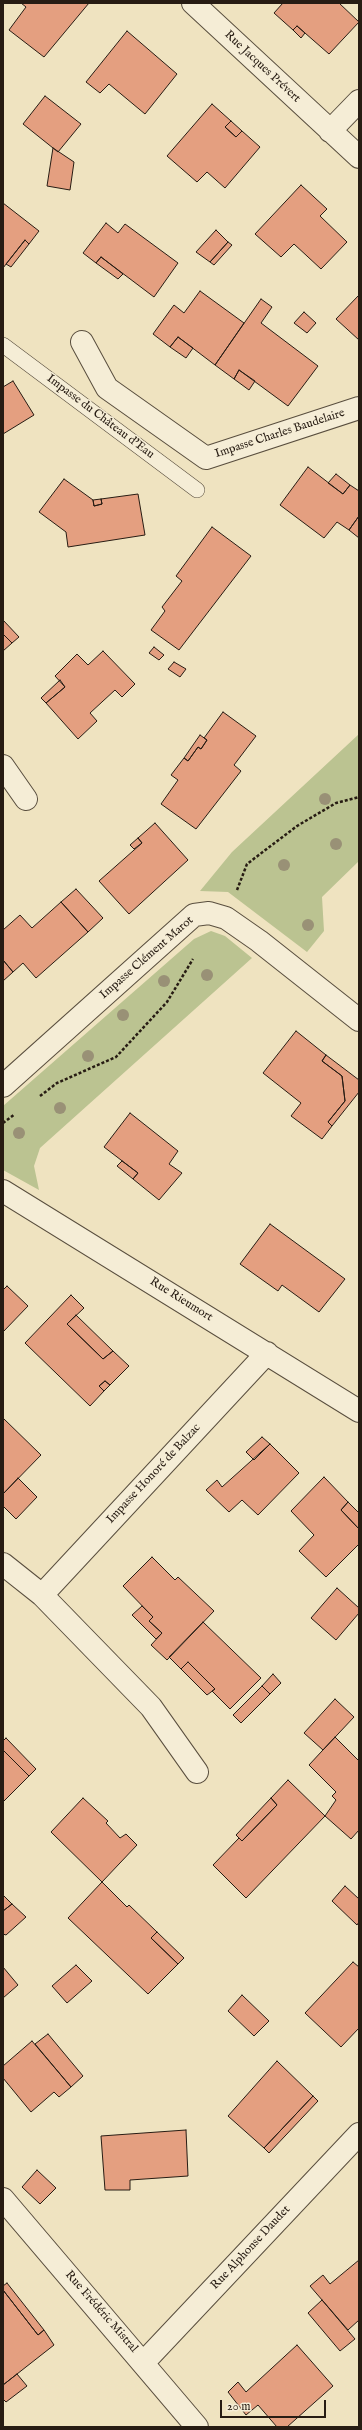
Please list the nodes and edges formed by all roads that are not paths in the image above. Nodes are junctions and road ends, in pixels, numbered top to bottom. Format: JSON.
{"nodes":[{"id":1,"x":193,"y":3,"type":"edge"},
{"id":2,"x":359,"y":101,"type":"edge"},
{"id":3,"x":330,"y":131,"type":"junction"},
{"id":4,"x":359,"y":157,"type":"edge"},
{"id":5,"x":82,"y":342,"type":"dead end"},
{"id":6,"x":3,"y":345,"type":"edge"},
{"id":7,"x":359,"y":408,"type":"edge"},
{"id":8,"x":197,"y":490,"type":"dead end"},
{"id":9,"x":3,"y":766,"type":"edge"},
{"id":10,"x":26,"y":799,"type":"dead end"},
{"id":11,"x":359,"y":1020,"type":"edge"},
{"id":12,"x":3,"y":1086,"type":"edge"},
{"id":13,"x":3,"y":1190,"type":"edge"},
{"id":14,"x":267,"y":1353,"type":"junction"},
{"id":15,"x":359,"y":1411,"type":"edge"},
{"id":16,"x":3,"y":1564,"type":"edge"},
{"id":17,"x":42,"y":1595,"type":"junction"},
{"id":18,"x":197,"y":1772,"type":"dead end"},
{"id":19,"x":359,"y":2134,"type":"edge"},
{"id":20,"x":3,"y":2199,"type":"edge"},
{"id":21,"x":144,"y":2362,"type":"junction"},
{"id":22,"x":197,"y":2427,"type":"edge"}],
"edges":[{"from":1,"to":3,"type":"street","name":"Rue Jacques Prévert"},
{"from":2,"to":3,"type":"street"},
{"from":3,"to":4,"type":"street","name":"Rue Jacques Prévert"},
{"from":5,"to":7,"type":"street","name":"Impasse Charles Baudelaire"},
{"from":6,"to":8,"type":"lane","name":"Impasse du Château d'Eau"},
{"from":9,"to":10,"type":"street"},
{"from":11,"to":12,"type":"street","name":"Impasse Clément Marot"},
{"from":13,"to":14,"type":"street","name":"Rue Rieumort"},
{"from":14,"to":15,"type":"street","name":"Rue Rieumort"},
{"from":14,"to":17,"type":"street","name":"Impasse Honoré de Balzac"},
{"from":16,"to":17,"type":"street"},
{"from":17,"to":18,"type":"street"},
{"from":19,"to":21,"type":"street","name":"Rue Alphonse Daudet"},
{"from":20,"to":21,"type":"street","name":"Rue Frédéric Mistral"},
{"from":21,"to":22,"type":"street","name":"Rue Frédéric Mistral"}]}
